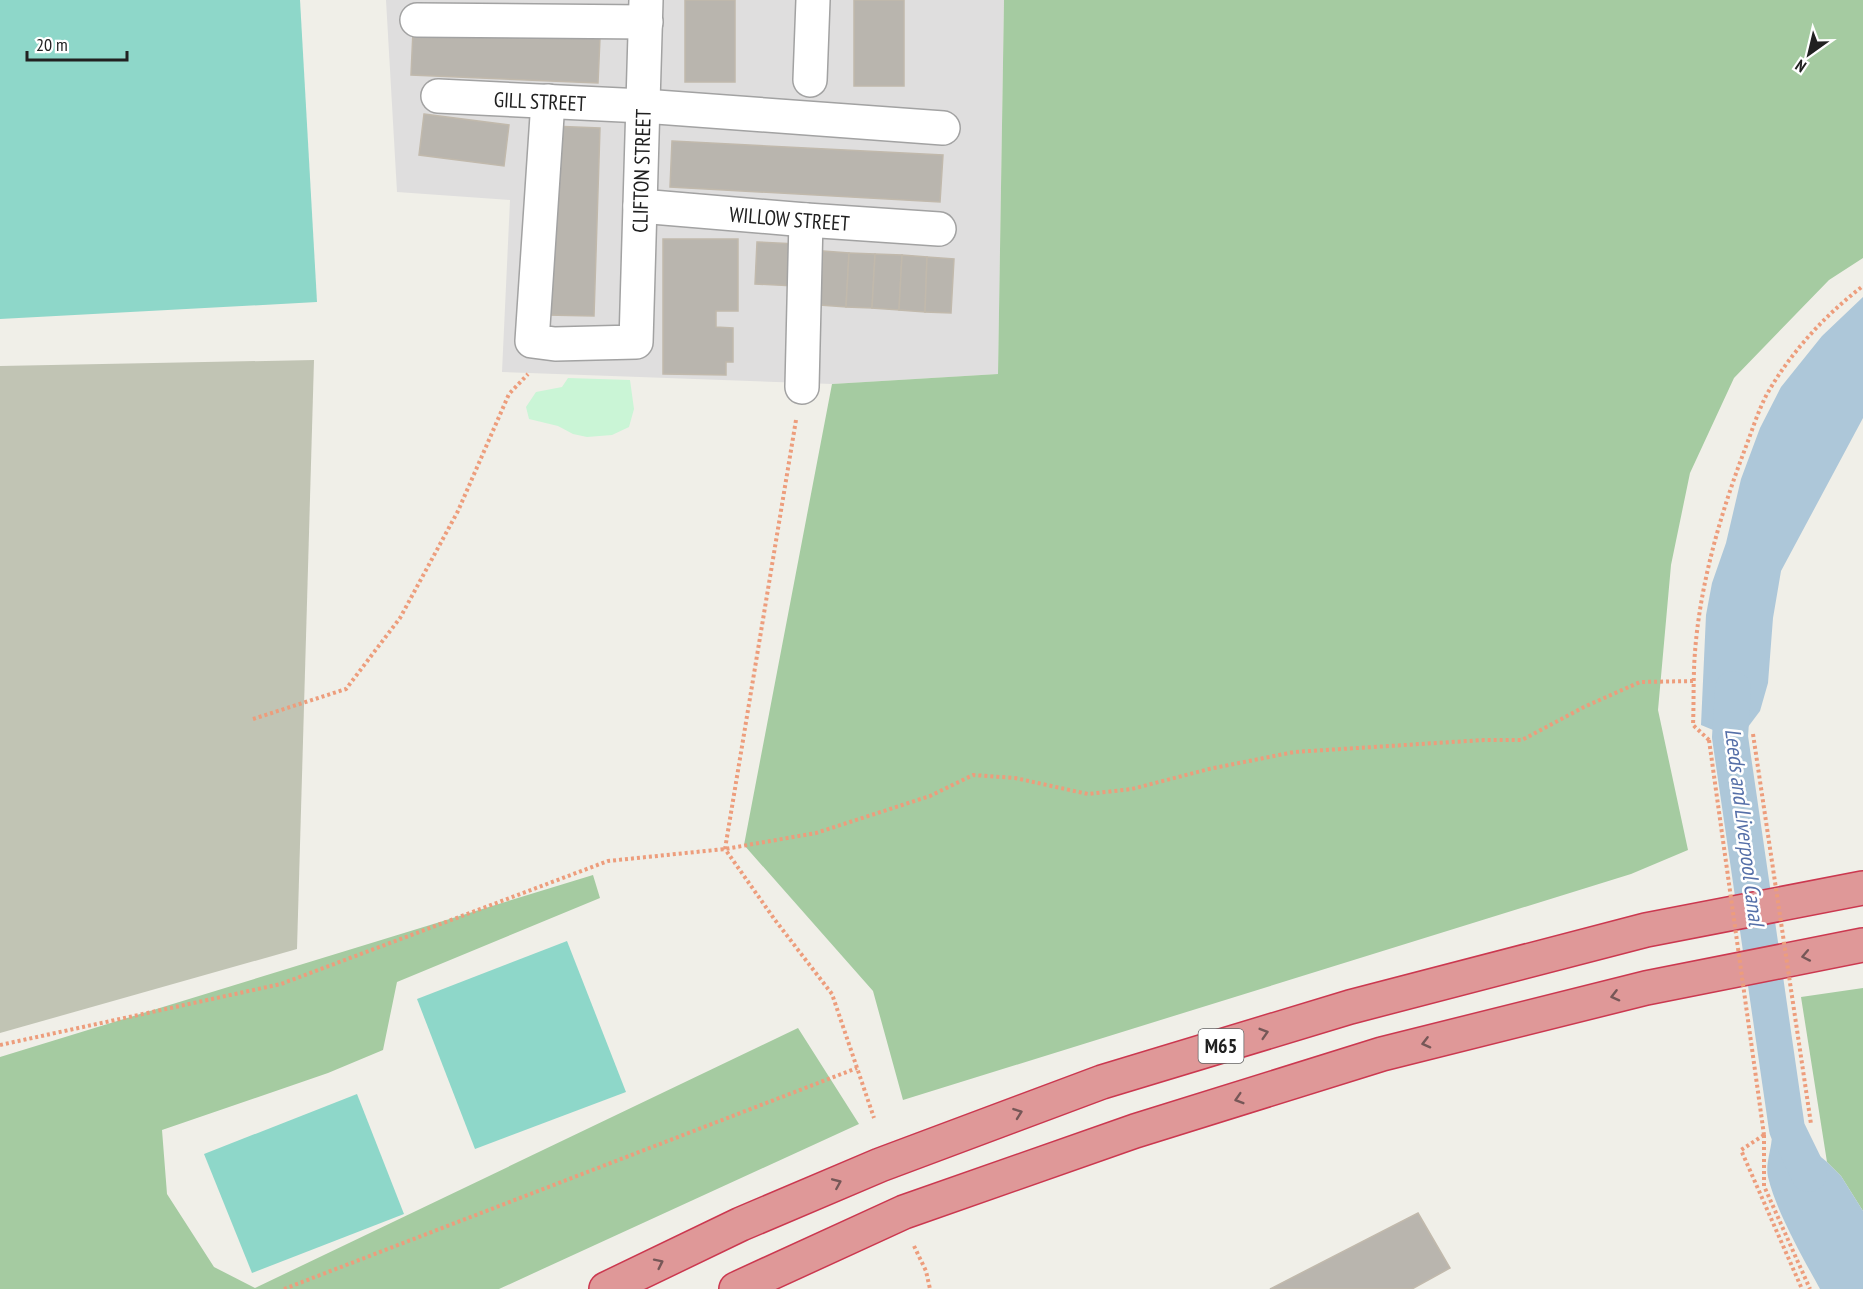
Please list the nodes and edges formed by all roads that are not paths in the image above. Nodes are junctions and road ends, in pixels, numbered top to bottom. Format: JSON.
{"nodes":[{"id":1,"x":813,"y":0,"type":"edge"},
{"id":2,"x":646,"y":11,"type":"edge"},
{"id":3,"x":417,"y":20,"type":"dead end"},
{"id":4,"x":810,"y":80,"type":"dead end"},
{"id":5,"x":438,"y":96,"type":"dead end"},
{"id":6,"x":548,"y":101,"type":"junction"},
{"id":7,"x":643,"y":106,"type":"junction"},
{"id":8,"x":943,"y":128,"type":"dead end"},
{"id":9,"x":640,"y":207,"type":"junction"},
{"id":10,"x":806,"y":220,"type":"junction"},
{"id":11,"x":939,"y":229,"type":"dead end"},
{"id":12,"x":802,"y":387,"type":"road end"},
{"id":13,"x":1863,"y":888,"type":"edge"},
{"id":14,"x":1863,"y":945,"type":"edge"},
{"id":15,"x":606,"y":1289,"type":"edge"},
{"id":16,"x":736,"y":1289,"type":"edge"}],
"edges":[{"from":1,"to":4,"type":"street"},
{"from":2,"to":3,"type":"street"},
{"from":2,"to":7,"type":"street","name":"CLIFTON STREET"},
{"from":5,"to":6,"type":"street","name":"GILL STREET"},
{"from":6,"to":7,"type":"street","name":"GILL STREET"},
{"from":6,"to":9,"type":"street","name":"CLIFTON STREET"},
{"from":7,"to":8,"type":"street","name":"GILL STREET"},
{"from":7,"to":9,"type":"street","name":"CLIFTON STREET"},
{"from":9,"to":10,"type":"street","name":"WILLOW STREET"},
{"from":10,"to":11,"type":"street","name":"WILLOW STREET"},
{"from":10,"to":12,"type":"street"},
{"from":15,"to":13,"type":"highway","number":"M65","one_way":true},
{"from":14,"to":16,"type":"highway","one_way":true}]}
